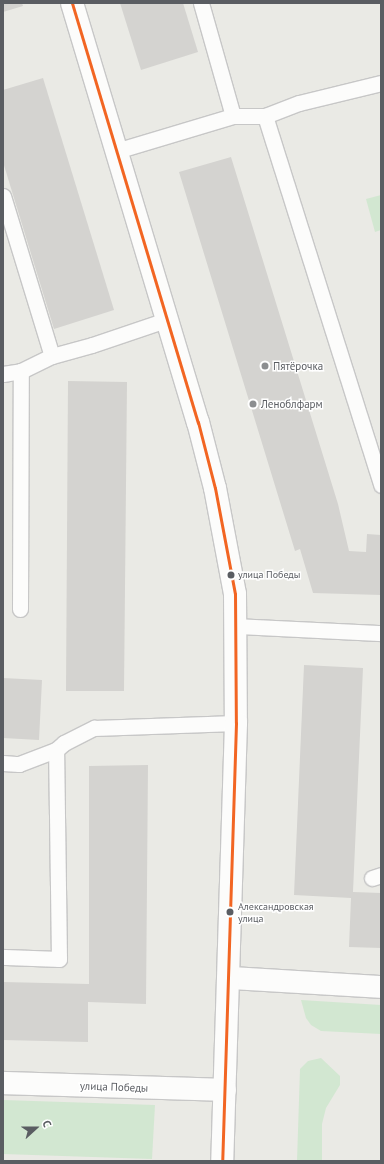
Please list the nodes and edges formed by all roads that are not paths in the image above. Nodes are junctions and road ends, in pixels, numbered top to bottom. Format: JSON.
{"nodes":[{"id":1,"x":72,"y":3,"type":"edge"},
{"id":2,"x":201,"y":3,"type":"edge"},
{"id":3,"x":381,"y":83,"type":"edge"},
{"id":4,"x":233,"y":116,"type":"junction"},
{"id":5,"x":265,"y":116,"type":"junction"},
{"id":6,"x":116,"y":152,"type":"junction"},
{"id":7,"x":3,"y":196,"type":"edge"},
{"id":8,"x":166,"y":320,"type":"junction"},
{"id":9,"x":52,"y":356,"type":"junction"},
{"id":10,"x":21,"y":371,"type":"junction"},
{"id":11,"x":3,"y":374,"type":"edge"},
{"id":12,"x":381,"y":485,"type":"edge"},
{"id":13,"x":20,"y":609,"type":"dead end"},
{"id":14,"x":236,"y":626,"type":"junction"},
{"id":15,"x":381,"y":633,"type":"edge"},
{"id":16,"x":236,"y":723,"type":"junction"},
{"id":17,"x":56,"y":750,"type":"junction"},
{"id":18,"x":3,"y":763,"type":"edge"},
{"id":19,"x":3,"y":956,"type":"edge"},
{"id":20,"x":230,"y":978,"type":"junction"},
{"id":21,"x":381,"y":987,"type":"edge"},
{"id":22,"x":3,"y":1084,"type":"edge"},
{"id":23,"x":225,"y":1090,"type":"junction"},
{"id":24,"x":222,"y":1161,"type":"edge"}],
"edges":[{"from":1,"to":6,"type":"main road"},
{"from":2,"to":4,"type":"lane"},
{"from":3,"to":5,"type":"lane"},
{"from":4,"to":5,"type":"lane"},
{"from":4,"to":6,"type":"lane"},
{"from":5,"to":12,"type":"lane"},
{"from":6,"to":8,"type":"main road"},
{"from":7,"to":9,"type":"lane"},
{"from":8,"to":9,"type":"lane"},
{"from":8,"to":14,"type":"main road"},
{"from":9,"to":10,"type":"lane"},
{"from":10,"to":11,"type":"lane"},
{"from":10,"to":13,"type":"lane"},
{"from":14,"to":15,"type":"lane"},
{"from":14,"to":16,"type":"main road"},
{"from":16,"to":17,"type":"lane"},
{"from":16,"to":20,"type":"main road"},
{"from":17,"to":18,"type":"lane"},
{"from":17,"to":19,"type":"lane"},
{"from":20,"to":21,"type":"main road"},
{"from":20,"to":23,"type":"main road"},
{"from":22,"to":23,"type":"main road","name":"улица Победы"},
{"from":23,"to":24,"type":"main road"}]}
